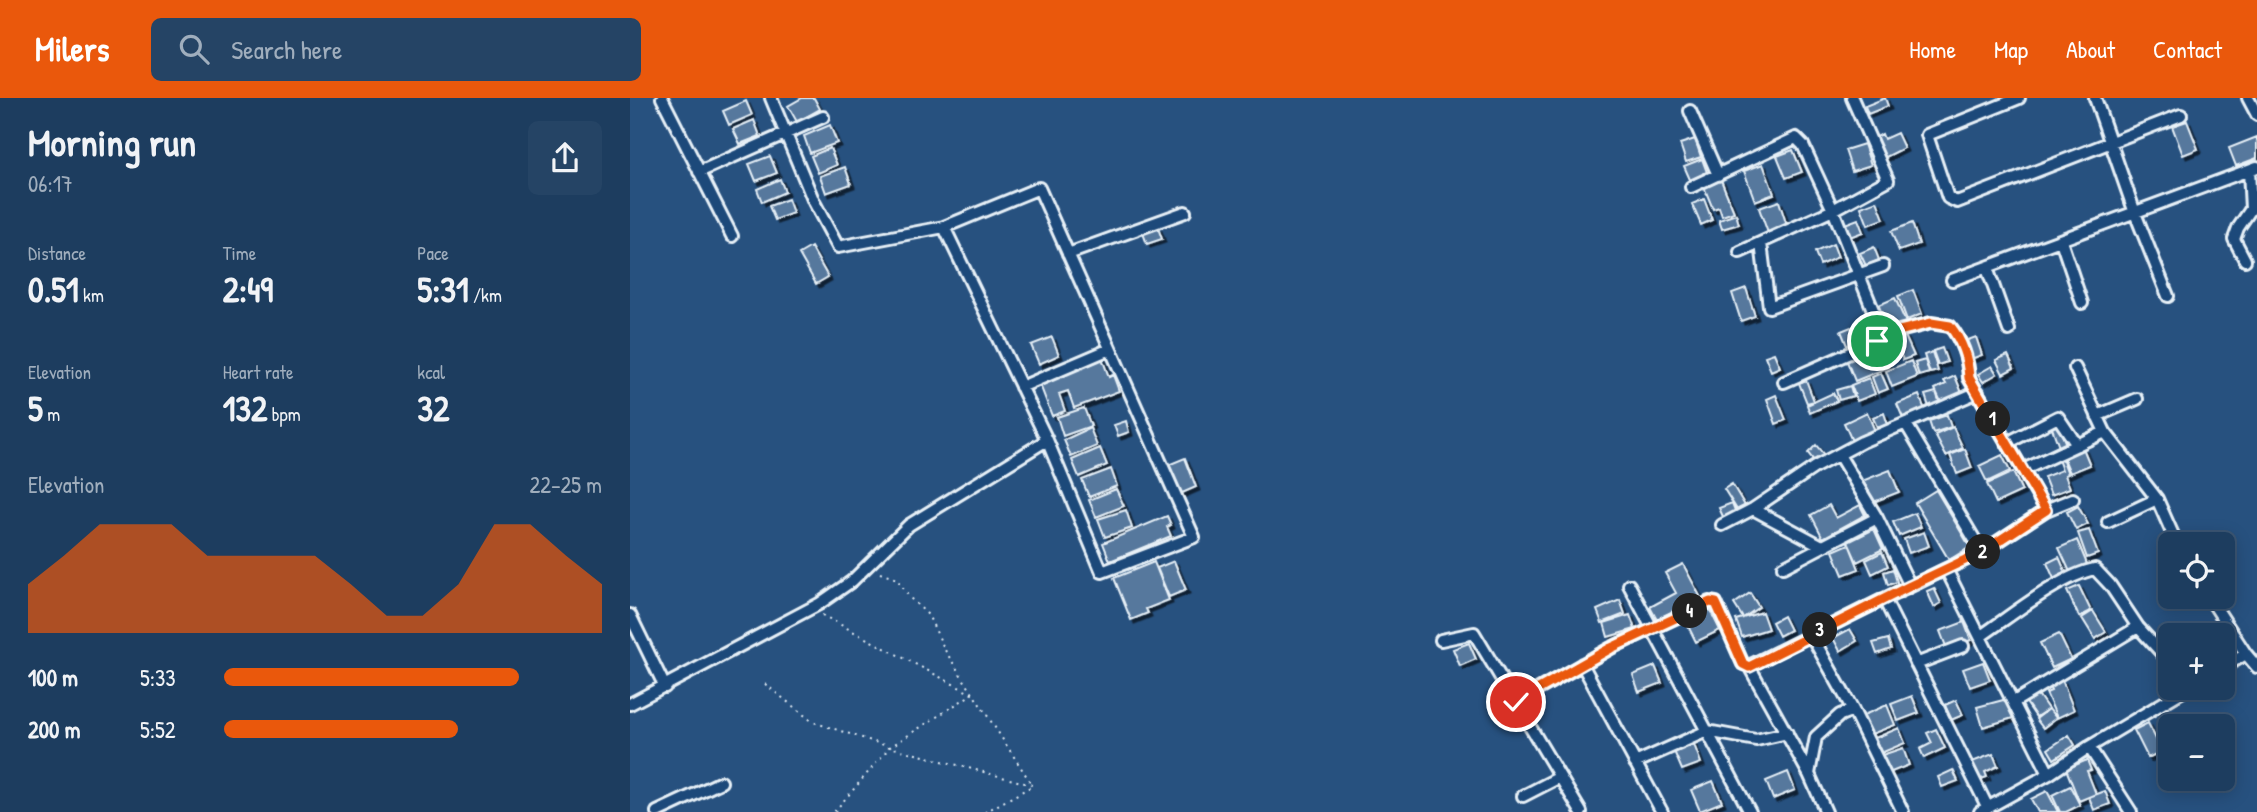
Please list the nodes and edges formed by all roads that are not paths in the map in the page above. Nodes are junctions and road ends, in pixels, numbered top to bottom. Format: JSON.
{"nodes":[{"id":1,"x":662,"y":98,"type":"edge"},
{"id":2,"x":771,"y":98,"type":"edge"},
{"id":3,"x":1852,"y":98,"type":"edge"},
{"id":4,"x":2020,"y":98,"type":"edge"},
{"id":5,"x":2095,"y":98,"type":"edge"},
{"id":6,"x":2248,"y":98,"type":"edge"},
{"id":7,"x":1690,"y":111,"type":"dead end"},
{"id":8,"x":2181,"y":115,"type":"dead end"},
{"id":9,"x":2257,"y":115,"type":"edge"},
{"id":10,"x":823,"y":117,"type":"dead end"},
{"id":11,"x":785,"y":134,"type":"junction"},
{"id":12,"x":2110,"y":143,"type":"junction"},
{"id":13,"x":2253,"y":169,"type":"edge"},
{"id":14,"x":699,"y":172,"type":"junction"},
{"id":15,"x":1718,"y":175,"type":"junction"},
{"id":16,"x":1691,"y":187,"type":"dead end"},
{"id":17,"x":1832,"y":210,"type":"junction"},
{"id":18,"x":1185,"y":212,"type":"dead end"},
{"id":19,"x":2135,"y":213,"type":"junction"},
{"id":20,"x":944,"y":227,"type":"junction"},
{"id":21,"x":732,"y":236,"type":"dead end"},
{"id":22,"x":2061,"y":241,"type":"junction"},
{"id":23,"x":1761,"y":243,"type":"junction"},
{"id":24,"x":1740,"y":252,"type":"dead end"},
{"id":25,"x":1068,"y":254,"type":"junction"},
{"id":26,"x":2245,"y":260,"type":"dead end"},
{"id":27,"x":1883,"y":266,"type":"dead end"},
{"id":28,"x":1986,"y":268,"type":"junction"},
{"id":29,"x":1860,"y":276,"type":"junction"},
{"id":30,"x":1952,"y":280,"type":"dead end"},
{"id":31,"x":2168,"y":296,"type":"dead end"},
{"id":32,"x":2082,"y":303,"type":"dead end"},
{"id":33,"x":2009,"y":330,"type":"dead end"},
{"id":34,"x":1883,"y":335,"type":"junction"},
{"id":35,"x":1110,"y":349,"type":"junction"},
{"id":36,"x":2075,"y":368,"type":"dead end"},
{"id":37,"x":1784,"y":382,"type":"dead end"},
{"id":38,"x":1021,"y":387,"type":"junction"},
{"id":39,"x":1978,"y":392,"type":"junction"},
{"id":40,"x":2137,"y":399,"type":"dead end"},
{"id":41,"x":2098,"y":416,"type":"junction"},
{"id":42,"x":1906,"y":424,"type":"junction"},
{"id":43,"x":2105,"y":432,"type":"junction"},
{"id":44,"x":1047,"y":440,"type":"junction"},
{"id":45,"x":2007,"y":443,"type":"junction"},
{"id":46,"x":2077,"y":445,"type":"junction"},
{"id":47,"x":1839,"y":455,"type":"junction"},
{"id":48,"x":2023,"y":470,"type":"junction"},
{"id":49,"x":2073,"y":499,"type":"dead end"},
{"id":50,"x":2157,"y":499,"type":"junction"},
{"id":51,"x":1753,"y":509,"type":"junction"},
{"id":52,"x":2046,"y":510,"type":"junction"},
{"id":53,"x":1877,"y":518,"type":"junction"},
{"id":54,"x":2108,"y":522,"type":"dead end"},
{"id":55,"x":1722,"y":525,"type":"dead end"},
{"id":56,"x":2172,"y":532,"type":"edge"},
{"id":57,"x":1822,"y":547,"type":"junction"},
{"id":58,"x":1982,"y":552,"type":"junction"},
{"id":59,"x":1783,"y":567,"type":"dead end"},
{"id":60,"x":1946,"y":569,"type":"junction"},
{"id":61,"x":1629,"y":585,"type":"dead end"},
{"id":62,"x":1910,"y":586,"type":"junction"},
{"id":63,"x":1884,"y":599,"type":"junction"},
{"id":64,"x":2217,"y":609,"type":"edge"},
{"id":65,"x":630,"y":615,"type":"edge"},
{"id":66,"x":2138,"y":627,"type":"junction"},
{"id":67,"x":1652,"y":629,"type":"junction"},
{"id":68,"x":1811,"y":635,"type":"junction"},
{"id":69,"x":1981,"y":636,"type":"junction"},
{"id":70,"x":1441,"y":640,"type":"dead end"},
{"id":71,"x":1963,"y":646,"type":"dead end"},
{"id":72,"x":2158,"y":649,"type":"edge"},
{"id":73,"x":2246,"y":654,"type":"junction"},
{"id":74,"x":2235,"y":660,"type":"edge"},
{"id":75,"x":1582,"y":664,"type":"junction"},
{"id":76,"x":1916,"y":664,"type":"junction"},
{"id":77,"x":1749,"y":667,"type":"junction"},
{"id":78,"x":2257,"y":667,"type":"edge"},
{"id":79,"x":665,"y":687,"type":"junction"},
{"id":80,"x":2168,"y":700,"type":"edge"},
{"id":81,"x":1516,"y":702,"type":"junction"},
{"id":82,"x":2014,"y":702,"type":"junction"},
{"id":83,"x":630,"y":704,"type":"edge"},
{"id":84,"x":1853,"y":710,"type":"junction"},
{"id":85,"x":1707,"y":731,"type":"junction"},
{"id":86,"x":1787,"y":733,"type":"junction"},
{"id":87,"x":2090,"y":747,"type":"junction"},
{"id":88,"x":1635,"y":762,"type":"junction"},
{"id":89,"x":1809,"y":774,"type":"junction"},
{"id":90,"x":2049,"y":774,"type":"junction"},
{"id":91,"x":1560,"y":777,"type":"junction"},
{"id":92,"x":721,"y":782,"type":"dead end"},
{"id":93,"x":1523,"y":796,"type":"dead end"},
{"id":94,"x":1984,"y":810,"type":"edge"},
{"id":95,"x":657,"y":812,"type":"edge"},
{"id":96,"x":1581,"y":812,"type":"edge"},
{"id":97,"x":1662,"y":812,"type":"edge"},
{"id":98,"x":1750,"y":812,"type":"edge"},
{"id":99,"x":1826,"y":812,"type":"edge"},
{"id":100,"x":1903,"y":812,"type":"edge"},
{"id":101,"x":2131,"y":812,"type":"edge"}],
"edges":[{"from":1,"to":14,"type":"street"},
{"from":2,"to":11,"type":"street"},
{"from":3,"to":17,"type":"street"},
{"from":4,"to":12,"type":"street"},
{"from":5,"to":12,"type":"street"},
{"from":6,"to":9,"type":"street"},
{"from":7,"to":15,"type":"street"},
{"from":8,"to":12,"type":"street"},
{"from":10,"to":11,"type":"street"},
{"from":11,"to":14,"type":"street"},
{"from":11,"to":20,"type":"street"},
{"from":12,"to":19,"type":"street"},
{"from":13,"to":19,"type":"street"},
{"from":13,"to":26,"type":"street"},
{"from":14,"to":21,"type":"street"},
{"from":15,"to":16,"type":"street"},
{"from":15,"to":17,"type":"street"},
{"from":17,"to":23,"type":"street"},
{"from":17,"to":29,"type":"street"},
{"from":18,"to":25,"type":"street"},
{"from":19,"to":22,"type":"street"},
{"from":19,"to":31,"type":"street"},
{"from":20,"to":25,"type":"street"},
{"from":20,"to":38,"type":"street"},
{"from":22,"to":28,"type":"street"},
{"from":22,"to":32,"type":"street"},
{"from":23,"to":24,"type":"street"},
{"from":23,"to":29,"type":"street"},
{"from":25,"to":35,"type":"street"},
{"from":27,"to":29,"type":"street"},
{"from":28,"to":30,"type":"street"},
{"from":28,"to":33,"type":"street"},
{"from":29,"to":34,"type":"street"},
{"from":34,"to":37,"type":"street"},
{"from":34,"to":39,"type":"street"},
{"from":35,"to":38,"type":"street"},
{"from":35,"to":44,"type":"street"},
{"from":36,"to":41,"type":"street"},
{"from":38,"to":44,"type":"street"},
{"from":39,"to":42,"type":"street"},
{"from":39,"to":45,"type":"street"},
{"from":40,"to":41,"type":"street"},
{"from":41,"to":43,"type":"street"},
{"from":42,"to":47,"type":"street"},
{"from":42,"to":58,"type":"street"},
{"from":43,"to":46,"type":"street"},
{"from":43,"to":50,"type":"street"},
{"from":44,"to":79,"type":"street"},
{"from":45,"to":46,"type":"street"},
{"from":45,"to":48,"type":"street"},
{"from":46,"to":48,"type":"street"},
{"from":47,"to":51,"type":"street"},
{"from":47,"to":53,"type":"street"},
{"from":48,"to":52,"type":"street"},
{"from":49,"to":52,"type":"street"},
{"from":50,"to":54,"type":"street"},
{"from":50,"to":56,"type":"street"},
{"from":51,"to":55,"type":"street"},
{"from":51,"to":57,"type":"street"},
{"from":52,"to":58,"type":"street"},
{"from":53,"to":57,"type":"street"},
{"from":53,"to":62,"type":"street"},
{"from":57,"to":59,"type":"street"},
{"from":58,"to":60,"type":"street"},
{"from":60,"to":62,"type":"street"},
{"from":60,"to":69,"type":"street"},
{"from":61,"to":67,"type":"street"},
{"from":62,"to":63,"type":"street"},
{"from":63,"to":68,"type":"street"},
{"from":63,"to":76,"type":"street"},
{"from":64,"to":73,"type":"street"},
{"from":65,"to":79,"type":"street"},
{"from":66,"to":69,"type":"street"},
{"from":66,"to":72,"type":"street"},
{"from":66,"to":82,"type":"street"},
{"from":67,"to":75,"type":"street"},
{"from":67,"to":77,"type":"street"},
{"from":67,"to":85,"type":"street"},
{"from":68,"to":77,"type":"street"},
{"from":68,"to":84,"type":"street"},
{"from":69,"to":82,"type":"street"},
{"from":70,"to":81,"type":"street"},
{"from":71,"to":76,"type":"street"},
{"from":73,"to":74,"type":"street"},
{"from":73,"to":78,"type":"street"},
{"from":75,"to":81,"type":"street"},
{"from":75,"to":88,"type":"street"},
{"from":76,"to":94,"type":"street"},
{"from":77,"to":86,"type":"street"},
{"from":79,"to":83,"type":"street"},
{"from":80,"to":87,"type":"street"},
{"from":81,"to":91,"type":"street"},
{"from":82,"to":90,"type":"street"},
{"from":84,"to":89,"type":"street"},
{"from":84,"to":100,"type":"street"},
{"from":85,"to":86,"type":"street"},
{"from":85,"to":88,"type":"street"},
{"from":85,"to":98,"type":"street"},
{"from":86,"to":89,"type":"street"},
{"from":87,"to":90,"type":"street"},
{"from":87,"to":101,"type":"street"},
{"from":88,"to":97,"type":"street"},
{"from":89,"to":99,"type":"street"},
{"from":90,"to":94,"type":"street"},
{"from":91,"to":93,"type":"street"},
{"from":91,"to":96,"type":"street"},
{"from":92,"to":95,"type":"street"}]}
